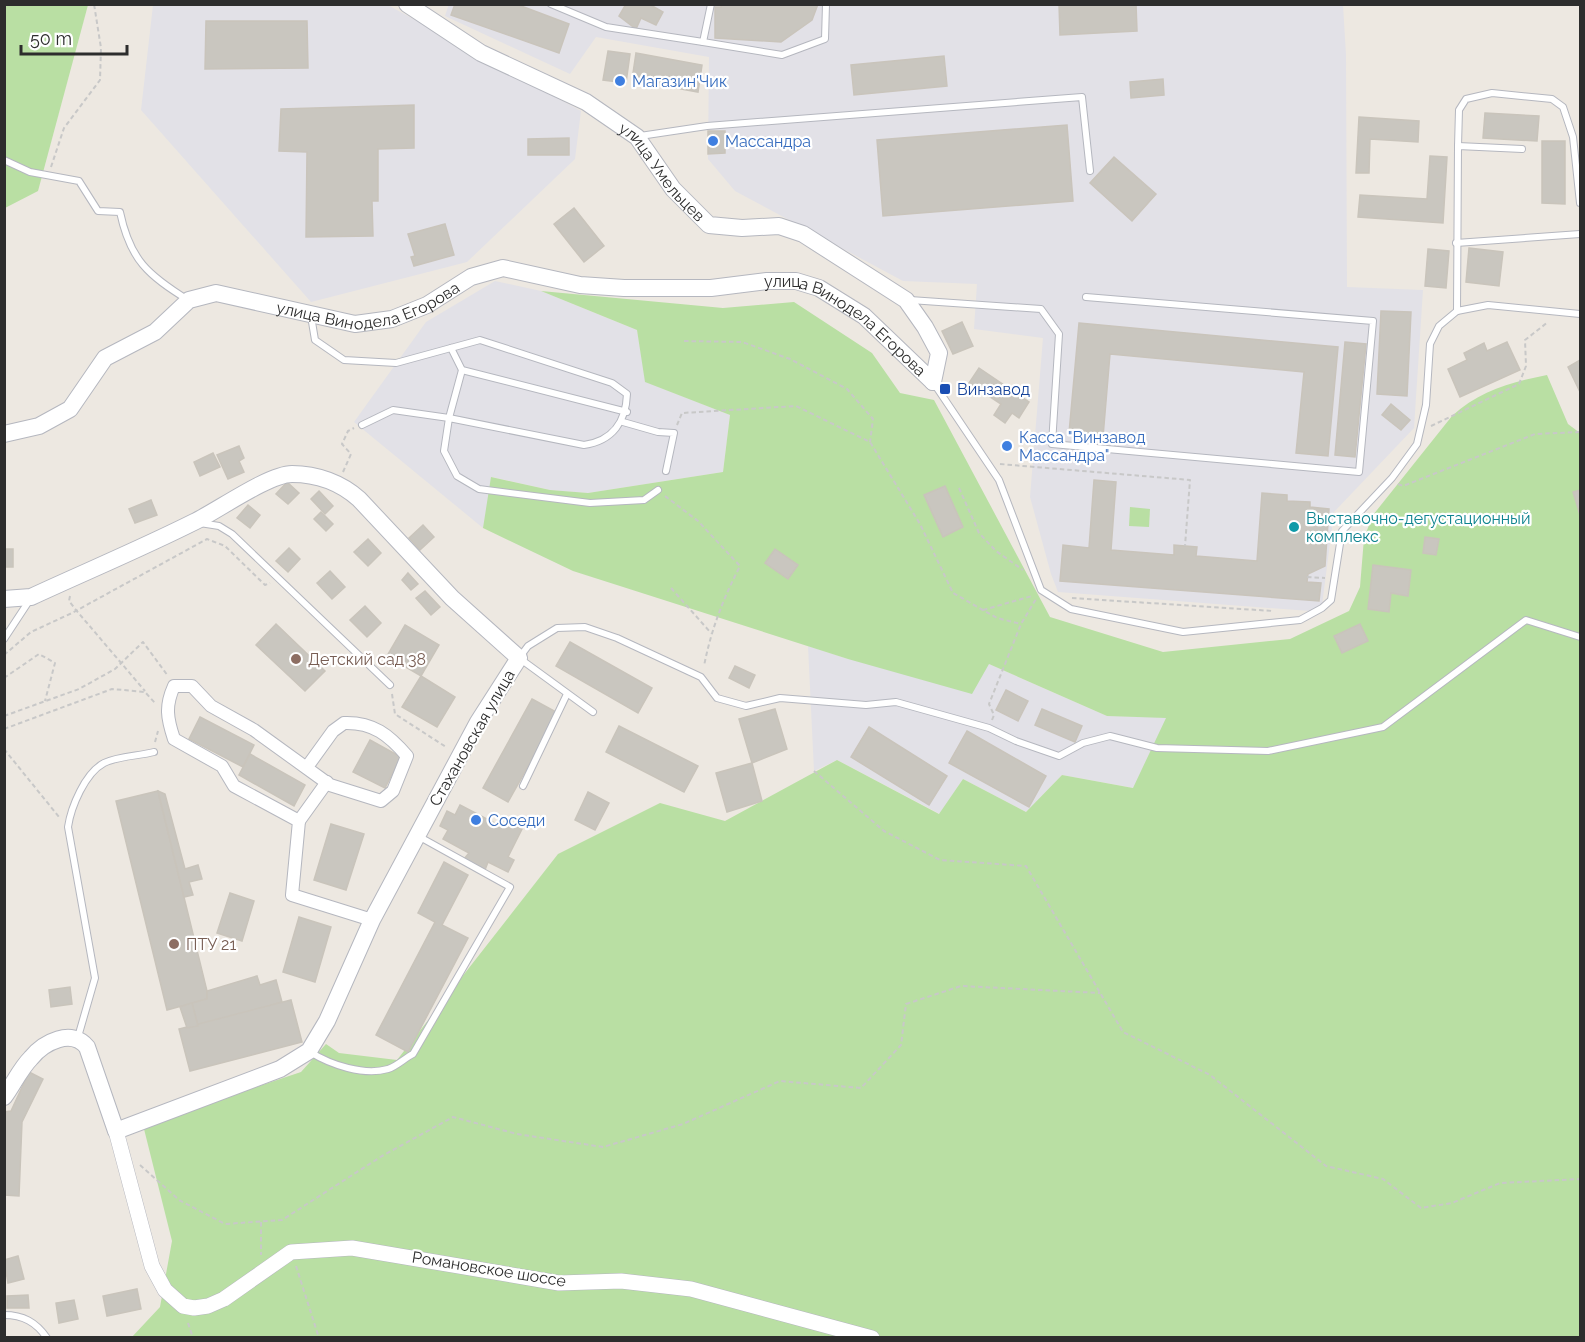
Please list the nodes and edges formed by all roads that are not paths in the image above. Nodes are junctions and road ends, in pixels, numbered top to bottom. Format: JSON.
{"nodes":[{"id":1,"x":407,"y":4,"type":"edge"},
{"id":2,"x":551,"y":4,"type":"edge"},
{"id":3,"x":711,"y":4,"type":"edge"},
{"id":4,"x":826,"y":4,"type":"edge"},
{"id":5,"x":703,"y":42,"type":"junction"},
{"id":6,"x":637,"y":137,"type":"junction"},
{"id":7,"x":1458,"y":146,"type":"junction"},
{"id":8,"x":1522,"y":149,"type":"dead end"},
{"id":9,"x":4,"y":160,"type":"edge"},
{"id":10,"x":1090,"y":171,"type":"dead end"},
{"id":11,"x":1581,"y":203,"type":"edge"},
{"id":12,"x":1581,"y":234,"type":"edge"},
{"id":13,"x":1456,"y":243,"type":"junction"},
{"id":14,"x":1086,"y":297,"type":"dead end"},
{"id":15,"x":189,"y":300,"type":"junction"},
{"id":16,"x":906,"y":300,"type":"junction"},
{"id":17,"x":1457,"y":311,"type":"junction"},
{"id":18,"x":1580,"y":314,"type":"edge"},
{"id":19,"x":310,"y":316,"type":"junction"},
{"id":20,"x":451,"y":348,"type":"junction"},
{"id":21,"x":462,"y":370,"type":"junction"},
{"id":22,"x":933,"y":382,"type":"junction"},
{"id":23,"x":627,"y":411,"type":"junction"},
{"id":24,"x":449,"y":418,"type":"junction"},
{"id":25,"x":623,"y":422,"type":"junction"},
{"id":26,"x":362,"y":425,"type":"road end"},
{"id":27,"x":4,"y":434,"type":"edge"},
{"id":28,"x":666,"y":471,"type":"dead end"},
{"id":29,"x":658,"y":490,"type":"road end"},
{"id":30,"x":194,"y":522,"type":"junction"},
{"id":31,"x":31,"y":597,"type":"junction"},
{"id":32,"x":4,"y":599,"type":"edge"},
{"id":33,"x":1581,"y":637,"type":"edge"},
{"id":34,"x":4,"y":639,"type":"edge"},
{"id":35,"x":519,"y":658,"type":"junction"},
{"id":36,"x":390,"y":685,"type":"road end"},
{"id":37,"x":567,"y":694,"type":"junction"},
{"id":38,"x":593,"y":712,"type":"dead end"},
{"id":39,"x":154,"y":752,"type":"dead end"},
{"id":40,"x":307,"y":767,"type":"junction"},
{"id":41,"x":327,"y":782,"type":"junction"},
{"id":42,"x":523,"y":786,"type":"dead end"},
{"id":43,"x":299,"y":821,"type":"junction"},
{"id":44,"x":417,"y":835,"type":"junction"},
{"id":45,"x":372,"y":920,"type":"junction"},
{"id":46,"x":78,"y":1038,"type":"junction"},
{"id":47,"x":309,"y":1051,"type":"junction"},
{"id":48,"x":4,"y":1098,"type":"edge"},
{"id":49,"x":116,"y":1131,"type":"junction"},
{"id":50,"x":4,"y":1315,"type":"edge"},
{"id":51,"x":47,"y":1338,"type":"edge"},
{"id":52,"x":872,"y":1338,"type":"edge"}],
"edges":[{"from":1,"to":6,"type":"main road","name":"улица Умельцев"},
{"from":2,"to":5,"type":"lane"},
{"from":3,"to":5,"type":"lane"},
{"from":4,"to":5,"type":"lane"},
{"from":6,"to":10,"type":"lane"},
{"from":6,"to":16,"type":"main road","name":"улица Умельцев"},
{"from":7,"to":8,"type":"lane"},
{"from":7,"to":11,"type":"lane"},
{"from":7,"to":13,"type":"lane"},
{"from":9,"to":15,"type":"lane"},
{"from":12,"to":13,"type":"lane"},
{"from":13,"to":17,"type":"lane"},
{"from":14,"to":16,"type":"lane"},
{"from":15,"to":19,"type":"main road","name":"улица Винодела Егорова"},
{"from":15,"to":27,"type":"main road"},
{"from":16,"to":22,"type":"main road","name":"улица Умельцев"},
{"from":17,"to":18,"type":"lane"},
{"from":17,"to":22,"type":"lane","name":"улица Винодела Егорова"},
{"from":19,"to":20,"type":"lane"},
{"from":19,"to":22,"type":"main road","name":"улица Винодела Егорова"},
{"from":20,"to":21,"type":"lane"},
{"from":20,"to":23,"type":"lane"},
{"from":21,"to":23,"type":"lane"},
{"from":21,"to":24,"type":"lane"},
{"from":23,"to":25,"type":"lane"},
{"from":24,"to":25,"type":"lane"},
{"from":24,"to":26,"type":"lane"},
{"from":24,"to":29,"type":"lane"},
{"from":25,"to":28,"type":"lane"},
{"from":30,"to":31,"type":"main road","name":"Стахановская улица"},
{"from":30,"to":35,"type":"main road","name":"Стахановская улица"},
{"from":30,"to":36,"type":"lane"},
{"from":31,"to":32,"type":"main road","name":"Стахановская улица"},
{"from":31,"to":34,"type":"lane"},
{"from":33,"to":35,"type":"lane"},
{"from":35,"to":37,"type":"lane"},
{"from":35,"to":44,"type":"main road","name":"Стахановская улица"},
{"from":37,"to":38,"type":"lane"},
{"from":37,"to":42,"type":"lane"},
{"from":39,"to":46,"type":"lane"},
{"from":40,"to":41,"type":"street"},
{"from":40,"to":41,"type":"street"},
{"from":40,"to":43,"type":"street"},
{"from":41,"to":43,"type":"street"},
{"from":43,"to":45,"type":"street"},
{"from":44,"to":45,"type":"main road","name":"Стахановская улица"},
{"from":44,"to":47,"type":"lane"},
{"from":45,"to":47,"type":"main road","name":"Стахановская улица"},
{"from":46,"to":48,"type":"main road"},
{"from":46,"to":49,"type":"main road"},
{"from":47,"to":49,"type":"main road","name":"Стахановская улица"},
{"from":49,"to":52,"type":"street","name":"Романовское шоссе"},
{"from":50,"to":51,"type":"lane"}]}
